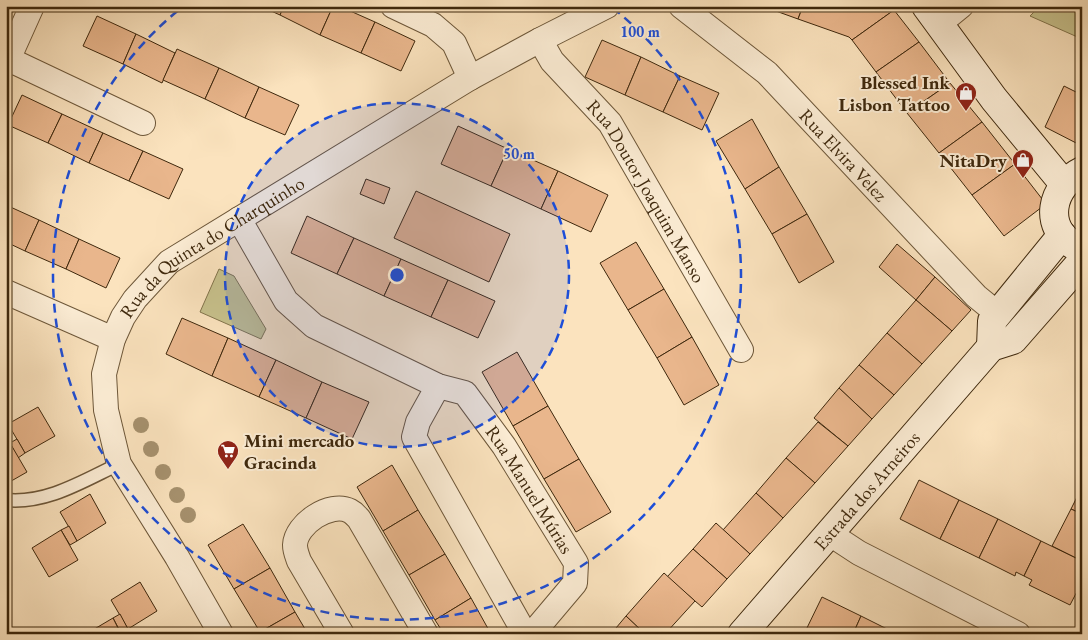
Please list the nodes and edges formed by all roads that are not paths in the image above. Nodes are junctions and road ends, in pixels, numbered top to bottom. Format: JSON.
{"nodes":[{"id":1,"x":32,"y":6,"type":"edge"},
{"id":2,"x":393,"y":6,"type":"edge"},
{"id":3,"x":607,"y":6,"type":"edge"},
{"id":4,"x":681,"y":6,"type":"edge"},
{"id":5,"x":961,"y":6,"type":"edge"},
{"id":6,"x":933,"y":15,"type":"edge"},
{"id":7,"x":540,"y":40,"type":"junction"},
{"id":8,"x":7,"y":62,"type":"edge"},
{"id":9,"x":470,"y":78,"type":"junction"},
{"id":10,"x":143,"y":123,"type":"dead end"},
{"id":11,"x":1073,"y":177,"type":"edge"},
{"id":12,"x":239,"y":219,"type":"junction"},
{"id":13,"x":1072,"y":242,"type":"edge"},
{"id":14,"x":1082,"y":261,"type":"edge"},
{"id":15,"x":6,"y":292,"type":"edge"},
{"id":16,"x":998,"y":314,"type":"junction"},
{"id":17,"x":113,"y":339,"type":"junction"},
{"id":18,"x":991,"y":347,"type":"junction"},
{"id":19,"x":741,"y":350,"type":"dead end"},
{"id":20,"x":438,"y":386,"type":"junction"},
{"id":21,"x":119,"y":464,"type":"junction"},
{"id":22,"x":6,"y":500,"type":"edge"},
{"id":23,"x":830,"y":534,"type":"junction"},
{"id":24,"x":221,"y":634,"type":"edge"},
{"id":25,"x":342,"y":634,"type":"edge"},
{"id":26,"x":426,"y":634,"type":"edge"},
{"id":27,"x":525,"y":634,"type":"edge"},
{"id":28,"x":532,"y":634,"type":"edge"},
{"id":29,"x":742,"y":634,"type":"edge"},
{"id":30,"x":1018,"y":634,"type":"edge"}],
"edges":[{"from":1,"to":8,"type":"street"},
{"from":2,"to":9,"type":"street"},
{"from":3,"to":7,"type":"street","name":"Rua da Quinta do Charquinho"},
{"from":4,"to":16,"type":"street","name":"Rua Elvira Velez"},
{"from":5,"to":6,"type":"street"},
{"from":6,"to":11,"type":"street"},
{"from":7,"to":9,"type":"street","name":"Rua da Quinta do Charquinho"},
{"from":7,"to":19,"type":"street","name":"Rua Doutor Joaquim Manso"},
{"from":8,"to":10,"type":"street"},
{"from":9,"to":12,"type":"street","name":"Rua da Quinta do Charquinho"},
{"from":11,"to":13,"type":"street"},
{"from":12,"to":17,"type":"street","name":"Rua da Quinta do Charquinho"},
{"from":12,"to":20,"type":"street","name":"Rua Manuel Múrias"},
{"from":13,"to":16,"type":"street"},
{"from":14,"to":18,"type":"street","name":"Estrada dos Arneiros"},
{"from":15,"to":17,"type":"street"},
{"from":16,"to":18,"type":"street"},
{"from":17,"to":21,"type":"street","name":"Rua da Quinta do Charquinho"},
{"from":18,"to":23,"type":"street","name":"Estrada dos Arneiros"},
{"from":20,"to":27,"type":"street"},
{"from":20,"to":28,"type":"street","name":"Rua Manuel Múrias"},
{"from":21,"to":22,"type":"lane"},
{"from":21,"to":24,"type":"street","name":"Rua da Quinta do Charquinho"},
{"from":23,"to":29,"type":"street","name":"Estrada dos Arneiros"},
{"from":23,"to":30,"type":"street"},
{"from":25,"to":26,"type":"street"}]}
